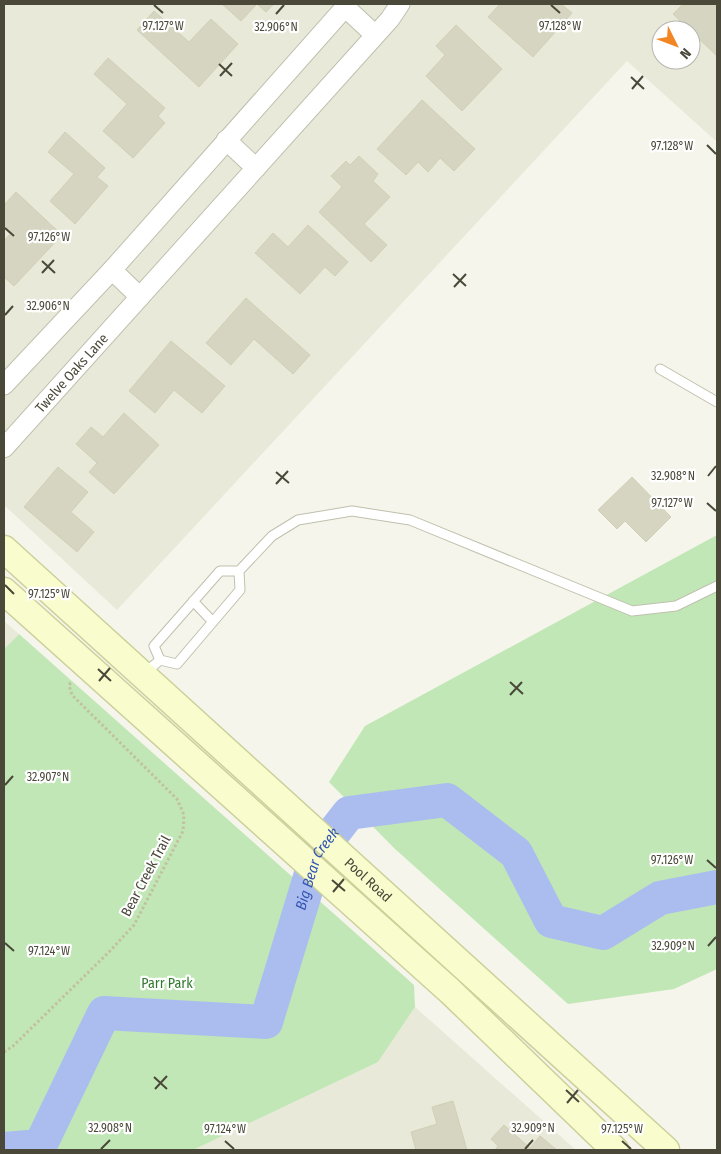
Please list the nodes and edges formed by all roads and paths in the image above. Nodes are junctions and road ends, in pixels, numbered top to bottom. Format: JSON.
{"nodes":[{"id":1,"x":400,"y":4,"type":"edge"},
{"id":2,"x":346,"y":6,"type":"edge"},
{"id":3,"x":375,"y":35,"type":"junction"},
{"id":4,"x":226,"y":140,"type":"junction"},
{"id":5,"x":256,"y":168,"type":"junction"},
{"id":6,"x":112,"y":270,"type":"junction"},
{"id":7,"x":140,"y":296,"type":"junction"},
{"id":8,"x":660,"y":369,"type":"dead end"},
{"id":9,"x":4,"y":386,"type":"edge"},
{"id":10,"x":717,"y":402,"type":"edge"},
{"id":11,"x":4,"y":448,"type":"edge"},
{"id":12,"x":4,"y":549,"type":"edge"},
{"id":13,"x":239,"y":571,"type":"junction"},
{"id":14,"x":717,"y":586,"type":"edge"},
{"id":15,"x":4,"y":591,"type":"edge"},
{"id":16,"x":193,"y":601,"type":"junction"},
{"id":17,"x":213,"y":622,"type":"junction"},
{"id":18,"x":151,"y":668,"type":"junction"},
{"id":19,"x":76,"y":675,"type":"dead end"},
{"id":20,"x":122,"y":697,"type":"junction"},
{"id":21,"x":4,"y":1052,"type":"edge"},
{"id":22,"x":615,"y":1150,"type":"edge"},
{"id":23,"x":666,"y":1150,"type":"edge"}],
"edges":[{"from":1,"to":3,"type":"street","name":"Twelve Oaks Lane"},
{"from":2,"to":3,"type":"street"},
{"from":2,"to":4,"type":"street"},
{"from":3,"to":5,"type":"street","name":"Twelve Oaks Lane"},
{"from":4,"to":5,"type":"street"},
{"from":4,"to":6,"type":"street"},
{"from":5,"to":7,"type":"street","name":"Twelve Oaks Lane"},
{"from":6,"to":7,"type":"street"},
{"from":6,"to":9,"type":"street"},
{"from":7,"to":11,"type":"street","name":"Twelve Oaks Lane"},
{"from":8,"to":10,"type":"lane"},
{"from":12,"to":18,"type":"main road","name":"Pool Road"},
{"from":13,"to":14,"type":"lane"},
{"from":13,"to":16,"type":"lane"},
{"from":13,"to":17,"type":"lane"},
{"from":15,"to":20,"type":"main road","name":"Pool Road"},
{"from":16,"to":17,"type":"lane"},
{"from":16,"to":18,"type":"lane"},
{"from":17,"to":18,"type":"lane"},
{"from":18,"to":20,"type":"main road"},
{"from":18,"to":23,"type":"main road","name":"Pool Road"},
{"from":19,"to":21,"type":"path","name":"Bear Creek Trail"},
{"from":20,"to":22,"type":"main road","name":"Pool Road"}]}
